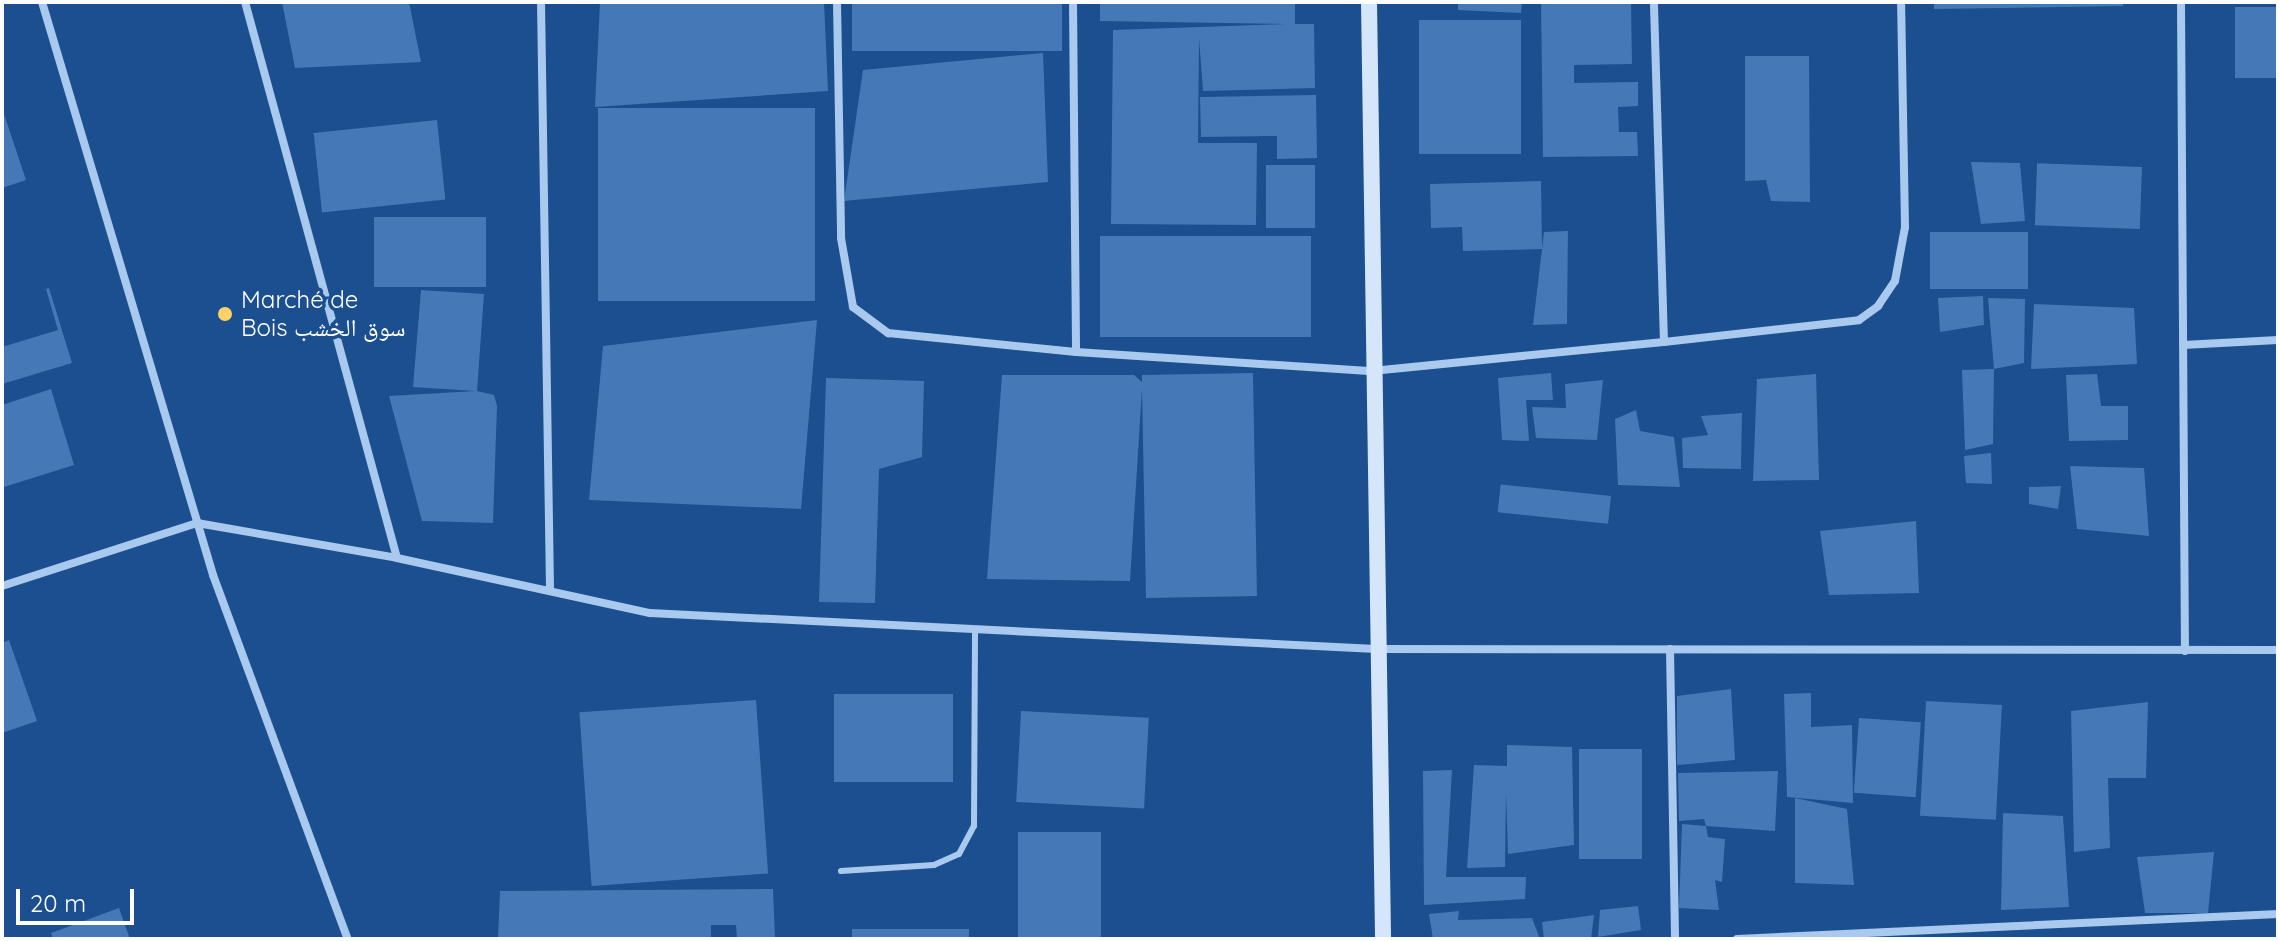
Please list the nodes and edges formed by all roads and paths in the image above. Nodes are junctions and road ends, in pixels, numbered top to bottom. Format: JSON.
{"nodes":[{"id":1,"x":42,"y":2,"type":"edge"},
{"id":2,"x":245,"y":2,"type":"edge"},
{"id":3,"x":541,"y":2,"type":"edge"},
{"id":4,"x":837,"y":2,"type":"edge"},
{"id":5,"x":1073,"y":2,"type":"edge"},
{"id":6,"x":1369,"y":2,"type":"edge"},
{"id":7,"x":1654,"y":2,"type":"edge"},
{"id":8,"x":1901,"y":2,"type":"edge"},
{"id":9,"x":2181,"y":2,"type":"edge"},
{"id":10,"x":2278,"y":340,"type":"edge"},
{"id":11,"x":1664,"y":342,"type":"junction"},
{"id":12,"x":2183,"y":345,"type":"junction"},
{"id":13,"x":1076,"y":352,"type":"junction"},
{"id":14,"x":1372,"y":371,"type":"junction"},
{"id":15,"x":197,"y":523,"type":"junction"},
{"id":16,"x":397,"y":558,"type":"junction"},
{"id":17,"x":2,"y":586,"type":"edge"},
{"id":18,"x":550,"y":589,"type":"junction"},
{"id":19,"x":975,"y":631,"type":"junction"},
{"id":20,"x":1376,"y":649,"type":"junction"},
{"id":21,"x":1670,"y":649,"type":"junction"},
{"id":22,"x":2278,"y":650,"type":"edge"},
{"id":23,"x":2185,"y":651,"type":"junction"},
{"id":24,"x":841,"y":871,"type":"dead end"},
{"id":25,"x":2278,"y":914,"type":"edge"},
{"id":26,"x":1793,"y":938,"type":"edge"},
{"id":27,"x":348,"y":939,"type":"edge"},
{"id":28,"x":1383,"y":939,"type":"edge"},
{"id":29,"x":1675,"y":939,"type":"edge"},
{"id":30,"x":1737,"y":939,"type":"edge"}],
"edges":[{"from":1,"to":15,"type":"street"},
{"from":2,"to":16,"type":"street"},
{"from":3,"to":18,"type":"street"},
{"from":4,"to":13,"type":"street"},
{"from":5,"to":13,"type":"street"},
{"from":6,"to":14,"type":"main road"},
{"from":7,"to":11,"type":"street"},
{"from":8,"to":11,"type":"street"},
{"from":9,"to":12,"type":"street"},
{"from":10,"to":12,"type":"street"},
{"from":11,"to":14,"type":"street"},
{"from":12,"to":23,"type":"street"},
{"from":13,"to":14,"type":"street"},
{"from":14,"to":20,"type":"main road"},
{"from":15,"to":16,"type":"street"},
{"from":15,"to":17,"type":"street"},
{"from":15,"to":27,"type":"street"},
{"from":16,"to":18,"type":"street"},
{"from":18,"to":19,"type":"street"},
{"from":19,"to":20,"type":"street"},
{"from":19,"to":24,"type":"lane"},
{"from":20,"to":21,"type":"street"},
{"from":20,"to":28,"type":"main road"},
{"from":21,"to":23,"type":"street"},
{"from":21,"to":29,"type":"street"},
{"from":22,"to":23,"type":"street"},
{"from":25,"to":26,"type":"street"},
{"from":26,"to":30,"type":"street"}]}
